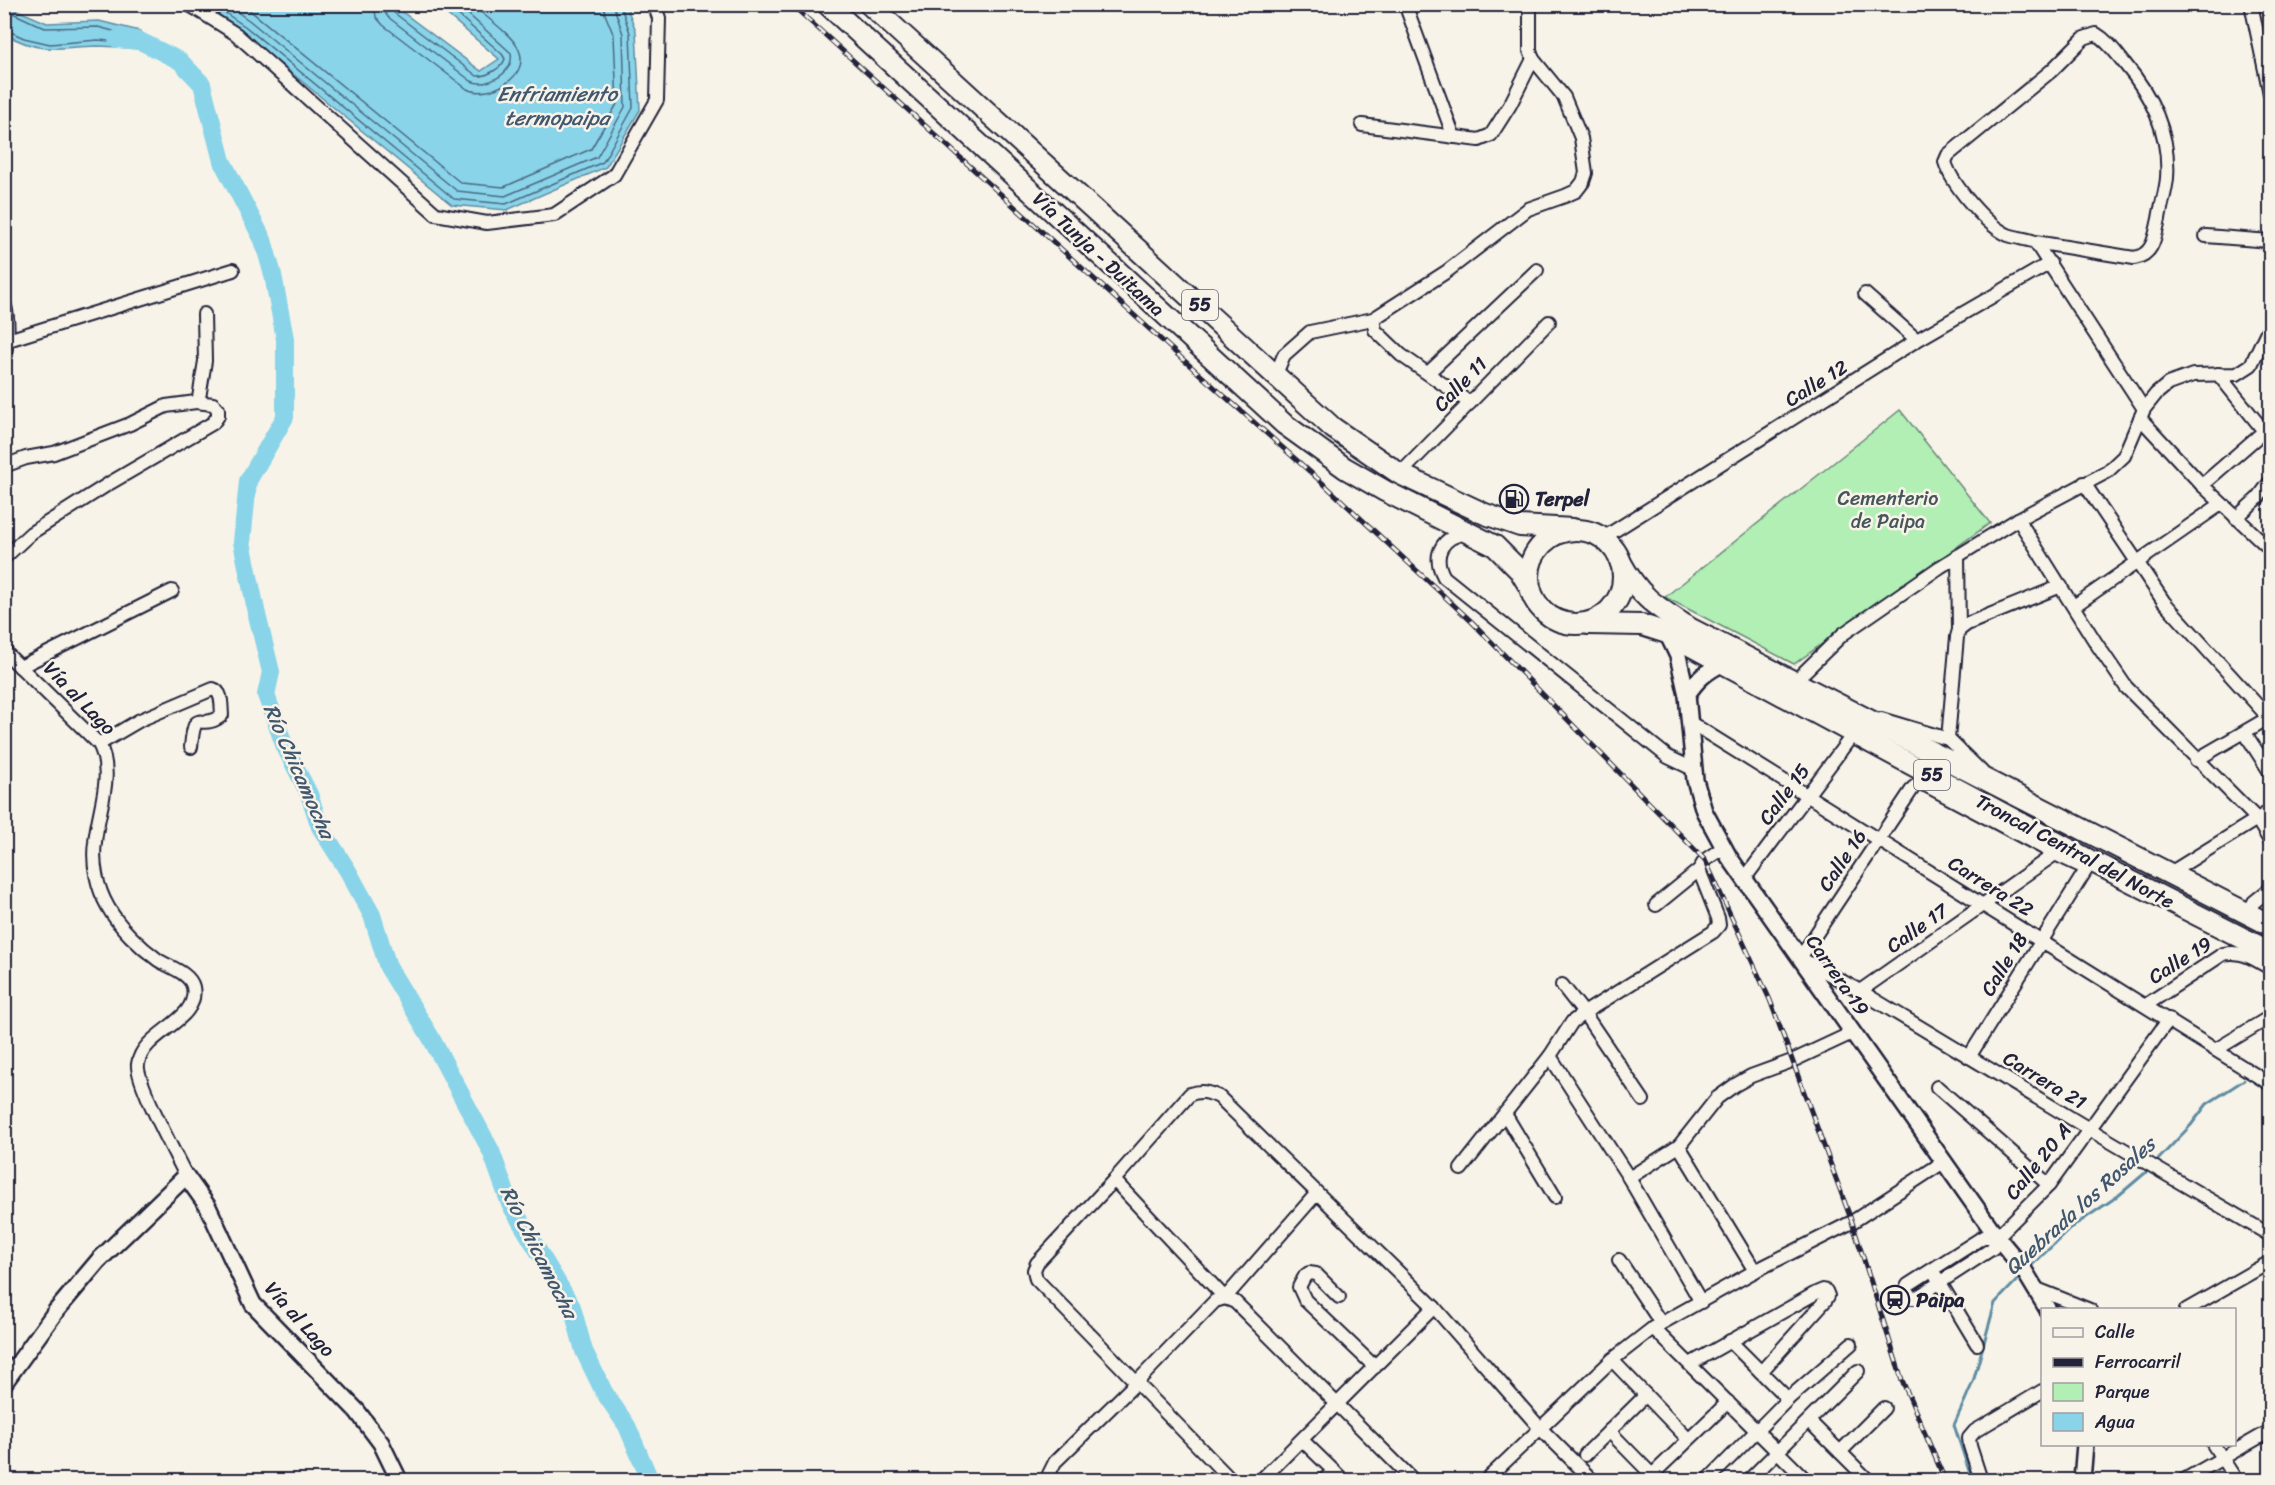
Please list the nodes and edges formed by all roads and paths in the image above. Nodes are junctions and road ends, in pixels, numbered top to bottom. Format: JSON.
{"nodes":[{"id":1,"x":188,"y":4,"type":"edge"},
{"id":2,"x":654,"y":4,"type":"edge"},
{"id":3,"x":827,"y":4,"type":"edge"},
{"id":4,"x":869,"y":4,"type":"edge"},
{"id":5,"x":1405,"y":4,"type":"edge"},
{"id":6,"x":1530,"y":4,"type":"edge"},
{"id":7,"x":2251,"y":4,"type":"edge"},
{"id":8,"x":1533,"y":59,"type":"junction"},
{"id":9,"x":2271,"y":93,"type":"edge"},
{"id":10,"x":1362,"y":126,"type":"dead end"},
{"id":11,"x":1454,"y":137,"type":"junction"},
{"id":12,"x":2206,"y":236,"type":"dead end"},
{"id":13,"x":2271,"y":241,"type":"edge"},
{"id":14,"x":2035,"y":242,"type":"junction"},
{"id":15,"x":2050,"y":263,"type":"junction"},
{"id":16,"x":233,"y":270,"type":"dead end"},
{"id":17,"x":1537,"y":270,"type":"dead end"},
{"id":18,"x":1864,"y":294,"type":"dead end"},
{"id":19,"x":4,"y":303,"type":"edge"},
{"id":20,"x":204,"y":314,"type":"dead end"},
{"id":21,"x":1373,"y":319,"type":"junction"},
{"id":22,"x":1549,"y":322,"type":"dead end"},
{"id":23,"x":2271,"y":325,"type":"edge"},
{"id":24,"x":8,"y":340,"type":"junction"},
{"id":25,"x":1917,"y":340,"type":"junction"},
{"id":26,"x":4,"y":359,"type":"edge"},
{"id":27,"x":1428,"y":373,"type":"junction"},
{"id":28,"x":1276,"y":374,"type":"junction"},
{"id":29,"x":2218,"y":374,"type":"junction"},
{"id":30,"x":196,"y":402,"type":"junction"},
{"id":31,"x":1470,"y":403,"type":"junction"},
{"id":32,"x":2142,"y":413,"type":"junction"},
{"id":33,"x":2267,"y":428,"type":"edge"},
{"id":34,"x":4,"y":466,"type":"edge"},
{"id":35,"x":1400,"y":474,"type":"junction"},
{"id":36,"x":2271,"y":482,"type":"edge"},
{"id":37,"x":2084,"y":483,"type":"junction"},
{"id":38,"x":2202,"y":485,"type":"junction"},
{"id":39,"x":2221,"y":504,"type":"junction"},
{"id":40,"x":2236,"y":518,"type":"junction"},
{"id":41,"x":2018,"y":519,"type":"junction"},
{"id":42,"x":1573,"y":530,"type":"junction"},
{"id":43,"x":1467,"y":533,"type":"junction"},
{"id":44,"x":1603,"y":538,"type":"junction"},
{"id":45,"x":2271,"y":549,"type":"edge"},
{"id":46,"x":1958,"y":556,"type":"junction"},
{"id":47,"x":4,"y":558,"type":"edge"},
{"id":48,"x":1620,"y":561,"type":"junction"},
{"id":49,"x":2138,"y":562,"type":"junction"},
{"id":50,"x":1529,"y":586,"type":"junction"},
{"id":51,"x":2061,"y":586,"type":"junction"},
{"id":52,"x":172,"y":591,"type":"dead end"},
{"id":53,"x":2074,"y":606,"type":"junction"},
{"id":54,"x":1588,"y":624,"type":"junction"},
{"id":55,"x":1959,"y":630,"type":"junction"},
{"id":56,"x":1667,"y":633,"type":"junction"},
{"id":57,"x":4,"y":649,"type":"edge"},
{"id":58,"x":1723,"y":663,"type":"junction"},
{"id":59,"x":20,"y":667,"type":"junction"},
{"id":60,"x":1795,"y":681,"type":"junction"},
{"id":61,"x":1687,"y":695,"type":"junction"},
{"id":62,"x":1861,"y":715,"type":"junction"},
{"id":63,"x":2270,"y":717,"type":"edge"},
{"id":64,"x":1691,"y":723,"type":"junction"},
{"id":65,"x":2245,"y":733,"type":"junction"},
{"id":66,"x":1854,"y":734,"type":"junction"},
{"id":67,"x":1948,"y":739,"type":"junction"},
{"id":68,"x":99,"y":744,"type":"junction"},
{"id":69,"x":191,"y":747,"type":"dead end"},
{"id":70,"x":2196,"y":759,"type":"junction"},
{"id":71,"x":1693,"y":769,"type":"junction"},
{"id":72,"x":2271,"y":772,"type":"edge"},
{"id":73,"x":1986,"y":778,"type":"junction"},
{"id":74,"x":1808,"y":795,"type":"junction"},
{"id":75,"x":2271,"y":811,"type":"edge"},
{"id":76,"x":2257,"y":819,"type":"junction"},
{"id":77,"x":1880,"y":840,"type":"junction"},
{"id":78,"x":2271,"y":841,"type":"edge"},
{"id":79,"x":1724,"y":847,"type":"junction"},
{"id":80,"x":2055,"y":854,"type":"junction"},
{"id":81,"x":2089,"y":865,"type":"junction"},
{"id":82,"x":1699,"y":870,"type":"junction"},
{"id":83,"x":2170,"y":873,"type":"junction"},
{"id":84,"x":1745,"y":878,"type":"junction"},
{"id":85,"x":2271,"y":889,"type":"edge"},
{"id":86,"x":1656,"y":904,"type":"dead end"},
{"id":87,"x":1985,"y":905,"type":"junction"},
{"id":88,"x":2248,"y":913,"type":"junction"},
{"id":89,"x":2271,"y":925,"type":"edge"},
{"id":90,"x":2042,"y":940,"type":"junction"},
{"id":91,"x":2271,"y":952,"type":"edge"},
{"id":92,"x":1800,"y":958,"type":"junction"},
{"id":93,"x":2271,"y":968,"type":"edge"},
{"id":94,"x":1562,"y":986,"type":"dead end"},
{"id":95,"x":1860,"y":991,"type":"junction"},
{"id":96,"x":2146,"y":1005,"type":"junction"},
{"id":97,"x":1584,"y":1012,"type":"junction"},
{"id":98,"x":2271,"y":1017,"type":"edge"},
{"id":99,"x":2169,"y":1019,"type":"junction"},
{"id":100,"x":1852,"y":1033,"type":"junction"},
{"id":101,"x":2217,"y":1049,"type":"junction"},
{"id":102,"x":1550,"y":1056,"type":"junction"},
{"id":103,"x":1969,"y":1057,"type":"junction"},
{"id":104,"x":2267,"y":1082,"type":"edge"},
{"id":105,"x":1937,"y":1087,"type":"dead end"},
{"id":106,"x":1642,"y":1100,"type":"dead end"},
{"id":107,"x":1505,"y":1114,"type":"junction"},
{"id":108,"x":2089,"y":1129,"type":"junction"},
{"id":109,"x":1679,"y":1146,"type":"junction"},
{"id":110,"x":1945,"y":1161,"type":"junction"},
{"id":111,"x":1461,"y":1169,"type":"dead end"},
{"id":112,"x":186,"y":1176,"type":"junction"},
{"id":113,"x":1629,"y":1178,"type":"junction"},
{"id":114,"x":1114,"y":1180,"type":"junction"},
{"id":115,"x":2049,"y":1185,"type":"junction"},
{"id":116,"x":1317,"y":1193,"type":"junction"},
{"id":117,"x":1555,"y":1197,"type":"dead end"},
{"id":118,"x":2271,"y":1235,"type":"edge"},
{"id":119,"x":1997,"y":1237,"type":"junction"},
{"id":120,"x":1619,"y":1260,"type":"dead end"},
{"id":121,"x":2271,"y":1262,"type":"edge"},
{"id":122,"x":1932,"y":1270,"type":"junction"},
{"id":123,"x":1755,"y":1271,"type":"junction"},
{"id":124,"x":1940,"y":1283,"type":"junction"},
{"id":125,"x":2036,"y":1287,"type":"junction"},
{"id":126,"x":1339,"y":1297,"type":"dead end"},
{"id":127,"x":1225,"y":1298,"type":"junction"},
{"id":128,"x":1701,"y":1302,"type":"junction"},
{"id":129,"x":1434,"y":1307,"type":"junction"},
{"id":130,"x":2047,"y":1308,"type":"edge"},
{"id":131,"x":2085,"y":1308,"type":"edge"},
{"id":132,"x":2190,"y":1308,"type":"edge"},
{"id":133,"x":1657,"y":1325,"type":"junction"},
{"id":134,"x":1730,"y":1341,"type":"junction"},
{"id":135,"x":1851,"y":1344,"type":"dead end"},
{"id":136,"x":1977,"y":1344,"type":"dead end"},
{"id":137,"x":1612,"y":1360,"type":"junction"},
{"id":138,"x":1690,"y":1364,"type":"junction"},
{"id":139,"x":1375,"y":1367,"type":"junction"},
{"id":140,"x":1858,"y":1371,"type":"dead end"},
{"id":141,"x":1761,"y":1372,"type":"junction"},
{"id":142,"x":4,"y":1383,"type":"edge"},
{"id":143,"x":1136,"y":1383,"type":"junction"},
{"id":144,"x":2041,"y":1392,"type":"edge"},
{"id":145,"x":1646,"y":1395,"type":"junction"},
{"id":146,"x":1788,"y":1399,"type":"junction"},
{"id":147,"x":1728,"y":1402,"type":"junction"},
{"id":148,"x":1337,"y":1404,"type":"junction"},
{"id":149,"x":1884,"y":1408,"type":"dead end"},
{"id":150,"x":1809,"y":1421,"type":"junction"},
{"id":151,"x":1540,"y":1428,"type":"junction"},
{"id":152,"x":1610,"y":1431,"type":"junction"},
{"id":153,"x":1757,"y":1431,"type":"junction"},
{"id":154,"x":2271,"y":1431,"type":"edge"},
{"id":155,"x":1688,"y":1439,"type":"junction"},
{"id":156,"x":1302,"y":1440,"type":"junction"},
{"id":157,"x":2085,"y":1446,"type":"edge"},
{"id":158,"x":2214,"y":1446,"type":"edge"},
{"id":159,"x":1778,"y":1452,"type":"junction"},
{"id":160,"x":1840,"y":1452,"type":"junction"},
{"id":161,"x":1585,"y":1455,"type":"dead end"},
{"id":162,"x":2223,"y":1458,"type":"junction"},
{"id":163,"x":1050,"y":1477,"type":"edge"},
{"id":164,"x":1334,"y":1477,"type":"edge"},
{"id":165,"x":1655,"y":1478,"type":"edge"},
{"id":166,"x":399,"y":1480,"type":"edge"},
{"id":167,"x":1231,"y":1480,"type":"edge"},
{"id":168,"x":1261,"y":1480,"type":"edge"},
{"id":169,"x":1413,"y":1480,"type":"edge"},
{"id":170,"x":1486,"y":1480,"type":"edge"},
{"id":171,"x":1592,"y":1480,"type":"edge"},
{"id":172,"x":1708,"y":1480,"type":"edge"},
{"id":173,"x":1749,"y":1480,"type":"edge"},
{"id":174,"x":1806,"y":1480,"type":"edge"},
{"id":175,"x":1868,"y":1480,"type":"edge"},
{"id":176,"x":1981,"y":1480,"type":"edge"},
{"id":177,"x":2082,"y":1480,"type":"edge"},
{"id":178,"x":2184,"y":1480,"type":"edge"},
{"id":179,"x":2236,"y":1480,"type":"edge"}],
"edges":[{"from":1,"to":2,"type":"street"},
{"from":3,"to":43,"type":"highway","name":"Vía Tunja - Duitama","number":"55"},
{"from":4,"to":28,"type":"highway","name":"Vía Tunja - Duitama","number":"55"},
{"from":5,"to":11,"type":"street"},
{"from":6,"to":8,"type":"street"},
{"from":7,"to":9,"type":"street"},
{"from":8,"to":11,"type":"street"},
{"from":8,"to":21,"type":"street"},
{"from":10,"to":11,"type":"street"},
{"from":12,"to":13,"type":"street"},
{"from":14,"to":14,"type":"street"},
{"from":14,"to":15,"type":"street"},
{"from":15,"to":25,"type":"street","name":"Calle 12"},
{"from":15,"to":32,"type":"street"},
{"from":16,"to":24,"type":"street"},
{"from":17,"to":27,"type":"street"},
{"from":18,"to":25,"type":"street"},
{"from":19,"to":24,"type":"street"},
{"from":20,"to":30,"type":"street"},
{"from":21,"to":27,"type":"street"},
{"from":21,"to":28,"type":"street"},
{"from":22,"to":31,"type":"street","name":"Calle 11"},
{"from":23,"to":29,"type":"street"},
{"from":24,"to":26,"type":"street"},
{"from":25,"to":44,"type":"street","name":"Calle 12"},
{"from":27,"to":31,"type":"street"},
{"from":28,"to":35,"type":"highway","name":"Vía Tunja - Duitama","number":"55"},
{"from":29,"to":32,"type":"street"},
{"from":29,"to":33,"type":"street"},
{"from":30,"to":34,"type":"street"},
{"from":30,"to":47,"type":"street"},
{"from":31,"to":35,"type":"street","name":"Calle 11"},
{"from":32,"to":37,"type":"street"},
{"from":32,"to":38,"type":"street"},
{"from":33,"to":38,"type":"street"},
{"from":35,"to":42,"type":"highway","name":"Vía Tunja - Duitama","number":"55"},
{"from":36,"to":40,"type":"street"},
{"from":37,"to":41,"type":"street"},
{"from":37,"to":49,"type":"street"},
{"from":38,"to":39,"type":"street"},
{"from":39,"to":40,"type":"street"},
{"from":39,"to":49,"type":"street"},
{"from":40,"to":45,"type":"street"},
{"from":41,"to":46,"type":"street"},
{"from":41,"to":51,"type":"street"},
{"from":42,"to":44,"type":"highway","number":"55"},
{"from":42,"to":50,"type":"highway"},
{"from":43,"to":50,"type":"highway","name":"Vía Tunja - Duitama","number":"55"},
{"from":43,"to":71,"type":"street"},
{"from":44,"to":48,"type":"highway","number":"55"},
{"from":46,"to":55,"type":"street"},
{"from":46,"to":60,"type":"street"},
{"from":48,"to":54,"type":"highway"},
{"from":48,"to":60,"type":"highway","name":"Troncal Central del Norte","number":"55"},
{"from":49,"to":53,"type":"street"},
{"from":49,"to":63,"type":"street"},
{"from":50,"to":54,"type":"highway","number":"55"},
{"from":51,"to":53,"type":"street"},
{"from":51,"to":55,"type":"street"},
{"from":52,"to":59,"type":"street"},
{"from":53,"to":70,"type":"street"},
{"from":54,"to":56,"type":"highway","name":"Troncal Central del Norte","number":"55"},
{"from":55,"to":67,"type":"street"},
{"from":56,"to":58,"type":"highway","name":"Troncal Central del Norte","number":"55"},
{"from":56,"to":61,"type":"street","name":"Carrera 19"},
{"from":57,"to":59,"type":"street","name":"Vía al Lago"},
{"from":58,"to":61,"type":"street"},
{"from":58,"to":66,"type":"highway","name":"Troncal Central del Norte","number":"55"},
{"from":59,"to":68,"type":"street","name":"Vía al Lago"},
{"from":60,"to":62,"type":"highway","name":"Troncal Central del Norte","number":"55"},
{"from":61,"to":64,"type":"street","name":"Carrera 19"},
{"from":62,"to":67,"type":"street"},
{"from":62,"to":73,"type":"highway","name":"Troncal Central del Norte","number":"55"},
{"from":63,"to":65,"type":"street"},
{"from":64,"to":71,"type":"street","name":"Carrera 19"},
{"from":64,"to":74,"type":"street","name":"Carrera 22"},
{"from":65,"to":70,"type":"street"},
{"from":65,"to":72,"type":"street"},
{"from":66,"to":74,"type":"street","name":"Calle 15"},
{"from":66,"to":81,"type":"highway","name":"Troncal Central del Norte","number":"55"},
{"from":67,"to":73,"type":"street"},
{"from":68,"to":69,"type":"street"},
{"from":68,"to":112,"type":"street","name":"Vía al Lago"},
{"from":70,"to":76,"type":"street"},
{"from":71,"to":79,"type":"street","name":"Carrera 19"},
{"from":73,"to":83,"type":"highway","name":"Troncal Central del Norte","number":"55"},
{"from":74,"to":77,"type":"street","name":"Carrera 22"},
{"from":74,"to":84,"type":"street","name":"Calle 15"},
{"from":75,"to":76,"type":"street"},
{"from":76,"to":78,"type":"street"},
{"from":76,"to":83,"type":"street"},
{"from":77,"to":80,"type":"street","name":"Calle 16"},
{"from":77,"to":87,"type":"street","name":"Carrera 22"},
{"from":77,"to":92,"type":"street","name":"Calle 16"},
{"from":79,"to":82,"type":"street"},
{"from":79,"to":84,"type":"street","name":"Carrera 19"},
{"from":80,"to":81,"type":"street"},
{"from":80,"to":87,"type":"street","name":"Calle 17"},
{"from":81,"to":90,"type":"street","name":"Calle 18"},
{"from":81,"to":91,"type":"highway","name":"Troncal Central del Norte","number":"55"},
{"from":82,"to":86,"type":"street"},
{"from":82,"to":97,"type":"street"},
{"from":83,"to":88,"type":"highway","name":"Troncal Central del Norte","number":"55"},
{"from":84,"to":92,"type":"street","name":"Carrera 19"},
{"from":85,"to":88,"type":"street"},
{"from":87,"to":90,"type":"street","name":"Carrera 22"},
{"from":87,"to":95,"type":"street","name":"Calle 17"},
{"from":88,"to":89,"type":"highway","name":"Troncal Central del Norte","number":"55"},
{"from":90,"to":96,"type":"street","name":"Carrera 22"},
{"from":90,"to":103,"type":"street","name":"Calle 18"},
{"from":92,"to":95,"type":"street","name":"Carrera 21"},
{"from":92,"to":100,"type":"street","name":"Carrera 19"},
{"from":93,"to":96,"type":"street","name":"Calle 19"},
{"from":94,"to":97,"type":"street"},
{"from":95,"to":103,"type":"street","name":"Carrera 21"},
{"from":96,"to":99,"type":"street","name":"Carrera 22"},
{"from":97,"to":102,"type":"street"},
{"from":97,"to":106,"type":"street"},
{"from":98,"to":101,"type":"street"},
{"from":99,"to":101,"type":"street","name":"Carrera 22"},
{"from":99,"to":108,"type":"street","name":"Calle 20 A"},
{"from":100,"to":109,"type":"street"},
{"from":100,"to":110,"type":"street","name":"Carrera 19"},
{"from":101,"to":104,"type":"street","name":"Carrera 22"},
{"from":102,"to":107,"type":"street"},
{"from":102,"to":113,"type":"street"},
{"from":103,"to":108,"type":"street","name":"Carrera 21"},
{"from":105,"to":115,"type":"street"},
{"from":107,"to":111,"type":"street"},
{"from":107,"to":117,"type":"street"},
{"from":108,"to":115,"type":"street","name":"Calle 20 A"},
{"from":108,"to":118,"type":"street","name":"Carrera 21"},
{"from":109,"to":113,"type":"street"},
{"from":109,"to":123,"type":"street"},
{"from":110,"to":119,"type":"street","name":"Carrera 19"},
{"from":110,"to":123,"type":"street"},
{"from":112,"to":142,"type":"street"},
{"from":112,"to":166,"type":"street","name":"Vía al Lago"},
{"from":113,"to":128,"type":"street"},
{"from":114,"to":116,"type":"street"},
{"from":114,"to":127,"type":"street"},
{"from":114,"to":143,"type":"street"},
{"from":115,"to":119,"type":"street","name":"Calle 20 A"},
{"from":116,"to":127,"type":"street"},
{"from":116,"to":129,"type":"street"},
{"from":119,"to":122,"type":"street","name":"Calle 20 A"},
{"from":119,"to":124,"type":"street","name":"Calle 20 A"},
{"from":119,"to":125,"type":"street","name":"Carrera 19"},
{"from":120,"to":133,"type":"street"},
{"from":121,"to":132,"type":"street"},
{"from":122,"to":124,"type":"street"},
{"from":122,"to":124,"type":"street","name":"Calle 20 A"},
{"from":123,"to":128,"type":"street"},
{"from":124,"to":136,"type":"street"},
{"from":125,"to":130,"type":"street","name":"Carrera 19"},
{"from":125,"to":131,"type":"street"},
{"from":126,"to":139,"type":"street"},
{"from":127,"to":143,"type":"street"},
{"from":127,"to":148,"type":"street"},
{"from":128,"to":133,"type":"street"},
{"from":129,"to":139,"type":"street"},
{"from":129,"to":151,"type":"street"},
{"from":133,"to":137,"type":"street"},
{"from":133,"to":138,"type":"street"},
{"from":134,"to":138,"type":"street"},
{"from":134,"to":141,"type":"street"},
{"from":134,"to":141,"type":"street"},
{"from":135,"to":146,"type":"street"},
{"from":137,"to":145,"type":"street"},
{"from":137,"to":151,"type":"street"},
{"from":138,"to":147,"type":"street"},
{"from":139,"to":148,"type":"street"},
{"from":140,"to":150,"type":"street"},
{"from":141,"to":146,"type":"street"},
{"from":143,"to":163,"type":"street"},
{"from":143,"to":167,"type":"street"},
{"from":144,"to":176,"type":"street"},
{"from":145,"to":152,"type":"street"},
{"from":145,"to":155,"type":"street"},
{"from":146,"to":153,"type":"street"},
{"from":147,"to":153,"type":"street"},
{"from":147,"to":155,"type":"street"},
{"from":148,"to":156,"type":"street"},
{"from":148,"to":169,"type":"street"},
{"from":149,"to":160,"type":"street"},
{"from":150,"to":159,"type":"street"},
{"from":150,"to":160,"type":"street"},
{"from":151,"to":170,"type":"street"},
{"from":151,"to":171,"type":"street"},
{"from":152,"to":161,"type":"street"},
{"from":152,"to":165,"type":"street"},
{"from":153,"to":159,"type":"street"},
{"from":153,"to":172,"type":"street"},
{"from":154,"to":162,"type":"street"},
{"from":155,"to":165,"type":"street"},
{"from":156,"to":164,"type":"street"},
{"from":156,"to":168,"type":"street"},
{"from":157,"to":177,"type":"street"},
{"from":158,"to":162,"type":"street"},
{"from":159,"to":173,"type":"street"},
{"from":159,"to":174,"type":"street"},
{"from":160,"to":175,"type":"street"},
{"from":162,"to":178,"type":"street"},
{"from":162,"to":179,"type":"street"}]}
